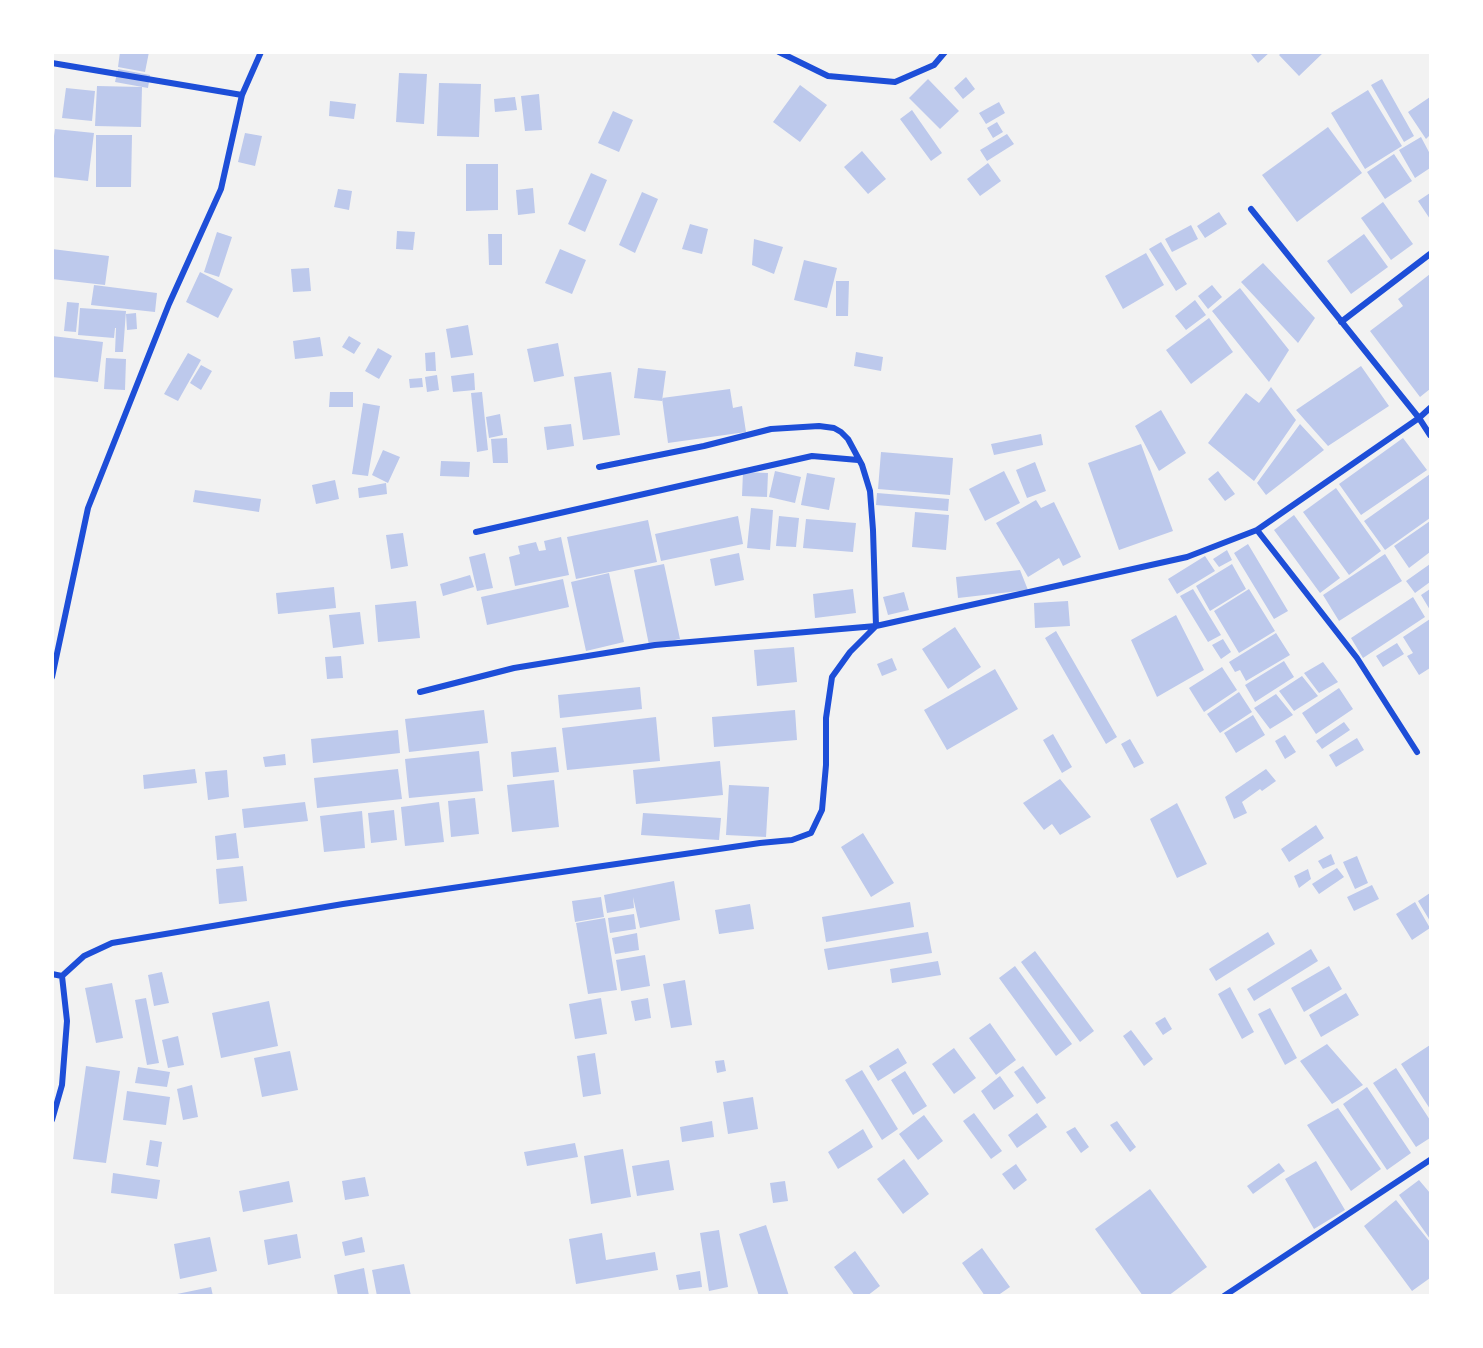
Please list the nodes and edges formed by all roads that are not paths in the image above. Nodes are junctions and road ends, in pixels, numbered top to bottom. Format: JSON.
{"nodes":[{"id":1,"x":261,"y":52,"type":"edge"},
{"id":2,"x":779,"y":52,"type":"edge"},
{"id":3,"x":945,"y":52,"type":"edge"},
{"id":4,"x":52,"y":63,"type":"edge"},
{"id":5,"x":242,"y":95,"type":"junction"},
{"id":6,"x":1251,"y":209,"type":"dead end"},
{"id":7,"x":1431,"y":254,"type":"edge"},
{"id":8,"x":1341,"y":322,"type":"junction"},
{"id":9,"x":1431,"y":408,"type":"edge"},
{"id":10,"x":1419,"y":418,"type":"junction"},
{"id":11,"x":1431,"y":435,"type":"edge"},
{"id":12,"x":858,"y":460,"type":"junction"},
{"id":13,"x":599,"y":467,"type":"dead end"},
{"id":14,"x":1257,"y":530,"type":"junction"},
{"id":15,"x":476,"y":532,"type":"dead end"},
{"id":16,"x":876,"y":626,"type":"junction"},
{"id":17,"x":52,"y":677,"type":"edge"},
{"id":18,"x":420,"y":692,"type":"dead end"},
{"id":19,"x":1417,"y":752,"type":"dead end"},
{"id":20,"x":52,"y":974,"type":"edge"},
{"id":21,"x":62,"y":976,"type":"junction"},
{"id":22,"x":52,"y":1120,"type":"edge"},
{"id":23,"x":1431,"y":1160,"type":"edge"},
{"id":24,"x":1224,"y":1296,"type":"edge"}],
"edges":[{"from":1,"to":5,"type":"street"},
{"from":2,"to":3,"type":"street"},
{"from":4,"to":5,"type":"street"},
{"from":5,"to":17,"type":"street"},
{"from":6,"to":8,"type":"street"},
{"from":7,"to":8,"type":"street"},
{"from":8,"to":10,"type":"street"},
{"from":9,"to":10,"type":"street"},
{"from":10,"to":11,"type":"street"},
{"from":10,"to":14,"type":"street"},
{"from":12,"to":13,"type":"street"},
{"from":12,"to":15,"type":"street"},
{"from":12,"to":16,"type":"street"},
{"from":14,"to":16,"type":"street"},
{"from":14,"to":19,"type":"street"},
{"from":16,"to":18,"type":"street"},
{"from":16,"to":21,"type":"street"},
{"from":20,"to":21,"type":"street"},
{"from":21,"to":22,"type":"street"},
{"from":23,"to":24,"type":"street"}]}
